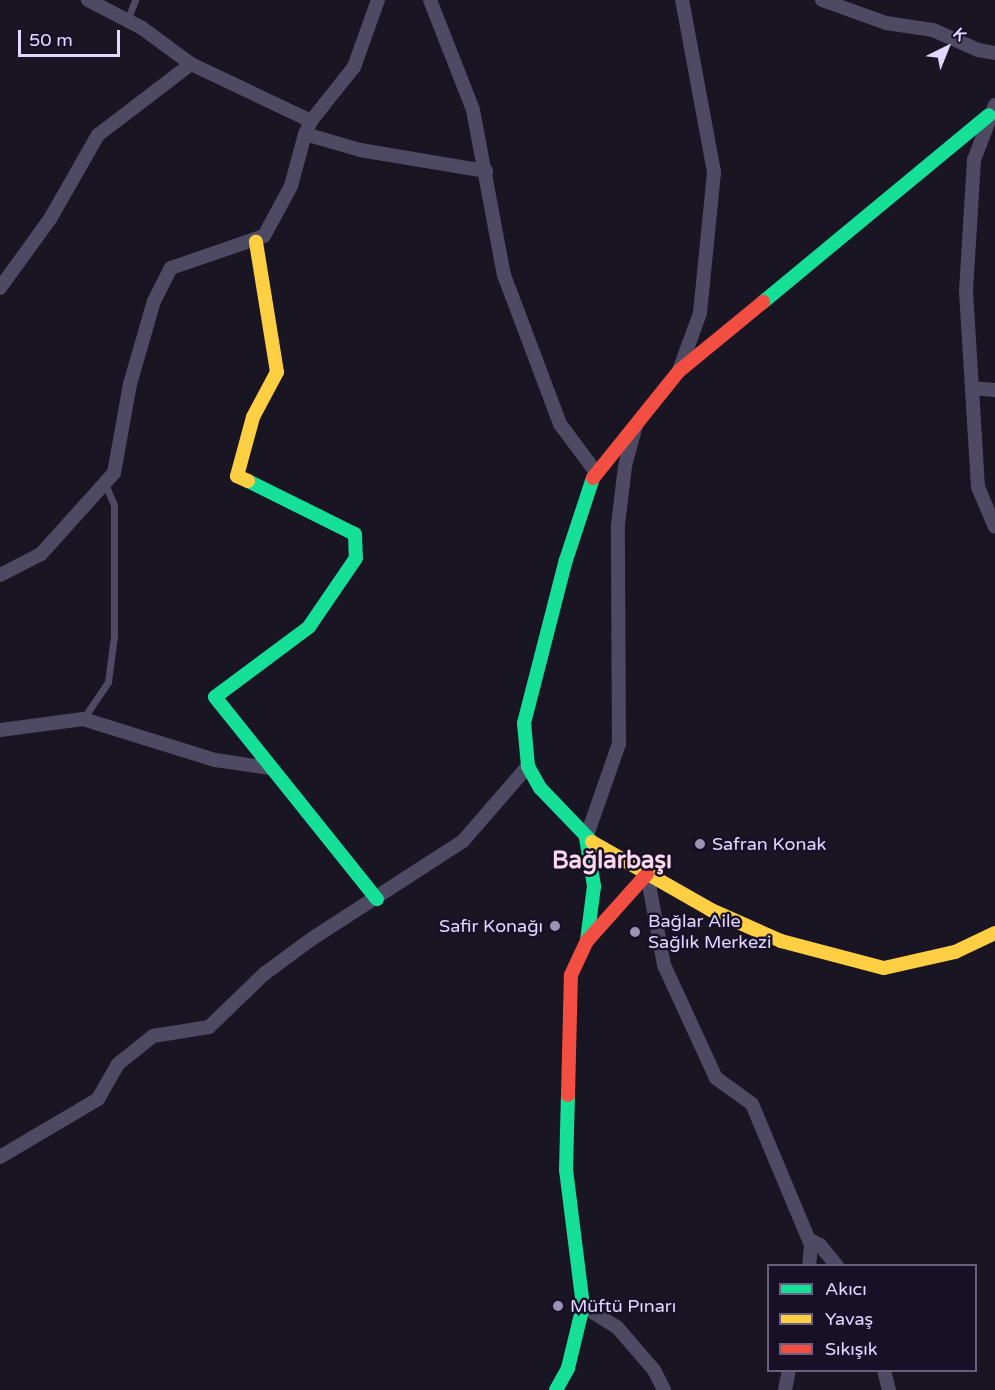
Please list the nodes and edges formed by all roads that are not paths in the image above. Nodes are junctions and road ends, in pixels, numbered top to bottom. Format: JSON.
{"nodes":[{"id":1,"x":88,"y":0,"type":"edge"},
{"id":2,"x":135,"y":0,"type":"edge"},
{"id":3,"x":378,"y":0,"type":"edge"},
{"id":4,"x":430,"y":0,"type":"edge"},
{"id":5,"x":682,"y":0,"type":"edge"},
{"id":6,"x":822,"y":0,"type":"edge"},
{"id":7,"x":127,"y":21,"type":"junction"},
{"id":8,"x":995,"y":53,"type":"edge"},
{"id":9,"x":191,"y":64,"type":"junction"},
{"id":10,"x":992,"y":110,"type":"edge"},
{"id":11,"x":311,"y":121,"type":"junction"},
{"id":12,"x":305,"y":134,"type":"junction"},
{"id":13,"x":486,"y":171,"type":"junction"},
{"id":14,"x":255,"y":242,"type":"junction"},
{"id":15,"x":0,"y":288,"type":"edge"},
{"id":16,"x":679,"y":371,"type":"junction"},
{"id":17,"x":972,"y":388,"type":"junction"},
{"id":18,"x":995,"y":390,"type":"edge"},
{"id":19,"x":638,"y":420,"type":"junction"},
{"id":20,"x":595,"y":471,"type":"junction"},
{"id":21,"x":105,"y":484,"type":"junction"},
{"id":22,"x":995,"y":526,"type":"edge"},
{"id":23,"x":0,"y":575,"type":"edge"},
{"id":24,"x":83,"y":719,"type":"junction"},
{"id":25,"x":0,"y":730,"type":"edge"},
{"id":26,"x":528,"y":765,"type":"junction"},
{"id":27,"x":270,"y":768,"type":"junction"},
{"id":28,"x":586,"y":838,"type":"junction"},
{"id":29,"x":647,"y":874,"type":"junction"},
{"id":30,"x":377,"y":899,"type":"junction"},
{"id":31,"x":995,"y":933,"type":"edge"},
{"id":32,"x":587,"y":941,"type":"junction"},
{"id":33,"x":0,"y":1157,"type":"edge"},
{"id":34,"x":809,"y":1239,"type":"junction"},
{"id":35,"x":809,"y":1264,"type":"edge"},
{"id":36,"x":835,"y":1264,"type":"edge"},
{"id":37,"x":583,"y":1306,"type":"junction"},
{"id":38,"x":789,"y":1372,"type":"edge"},
{"id":39,"x":884,"y":1372,"type":"edge"},
{"id":40,"x":556,"y":1390,"type":"edge"},
{"id":41,"x":664,"y":1390,"type":"edge"},
{"id":42,"x":784,"y":1390,"type":"edge"},
{"id":43,"x":889,"y":1390,"type":"edge"}],
"edges":[{"from":1,"to":7,"type":"street"},
{"from":2,"to":7,"type":"lane"},
{"from":3,"to":11,"type":"street"},
{"from":4,"to":13,"type":"street"},
{"from":5,"to":16,"type":"street"},
{"from":6,"to":8,"type":"street"},
{"from":7,"to":9,"type":"street"},
{"from":9,"to":11,"type":"street"},
{"from":9,"to":15,"type":"street"},
{"from":10,"to":16,"type":"street"},
{"from":10,"to":17,"type":"street"},
{"from":11,"to":12,"type":"street"},
{"from":12,"to":13,"type":"street"},
{"from":12,"to":14,"type":"street"},
{"from":13,"to":20,"type":"street"},
{"from":14,"to":21,"type":"street"},
{"from":14,"to":27,"type":"street"},
{"from":16,"to":19,"type":"street"},
{"from":17,"to":18,"type":"street"},
{"from":17,"to":22,"type":"street"},
{"from":19,"to":20,"type":"street"},
{"from":19,"to":28,"type":"street"},
{"from":20,"to":26,"type":"street"},
{"from":21,"to":23,"type":"street"},
{"from":21,"to":24,"type":"lane"},
{"from":24,"to":25,"type":"street"},
{"from":24,"to":27,"type":"street"},
{"from":26,"to":28,"type":"street"},
{"from":26,"to":30,"type":"street"},
{"from":27,"to":30,"type":"street"},
{"from":28,"to":29,"type":"street"},
{"from":28,"to":32,"type":"street"},
{"from":29,"to":31,"type":"street"},
{"from":29,"to":32,"type":"street"},
{"from":29,"to":34,"type":"street"},
{"from":30,"to":33,"type":"street"},
{"from":32,"to":37,"type":"street"},
{"from":34,"to":35,"type":"street"},
{"from":34,"to":36,"type":"street"},
{"from":37,"to":40,"type":"street"},
{"from":37,"to":41,"type":"street"},
{"from":38,"to":42,"type":"street"},
{"from":39,"to":43,"type":"street"}]}
